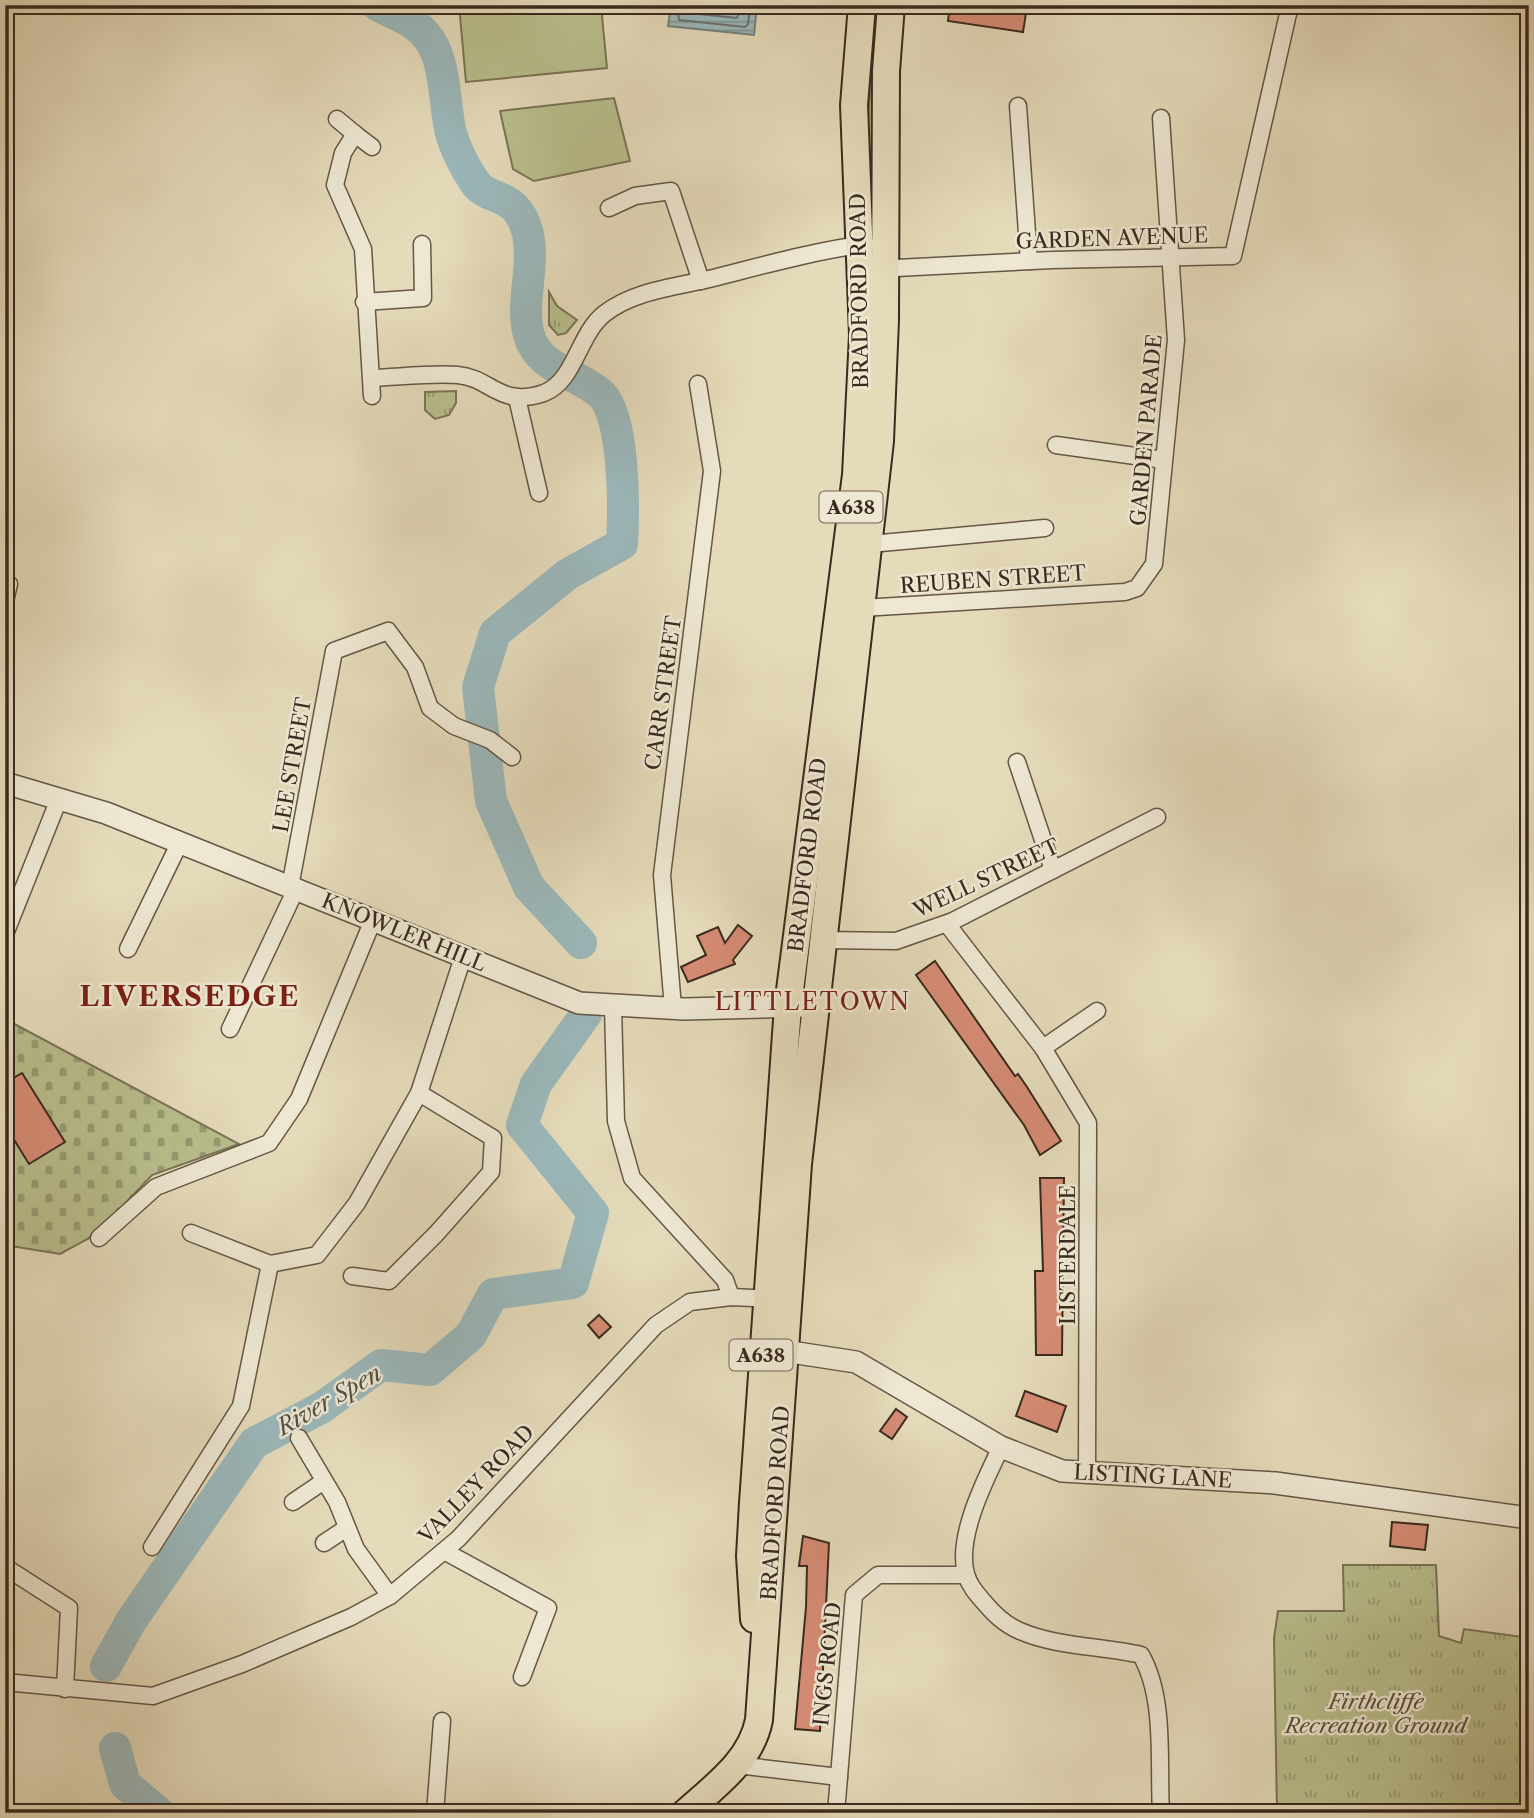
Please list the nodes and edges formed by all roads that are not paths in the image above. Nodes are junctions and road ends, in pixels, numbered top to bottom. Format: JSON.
{"nodes":[{"id":1,"x":862,"y":5,"type":"edge"},
{"id":2,"x":891,"y":5,"type":"edge"},
{"id":3,"x":1290,"y":5,"type":"edge"},
{"id":4,"x":1017,"y":106,"type":"dead end"},
{"id":5,"x":337,"y":118,"type":"dead end"},
{"id":6,"x":1161,"y":118,"type":"dead end"},
{"id":7,"x":355,"y":134,"type":"junction"},
{"id":8,"x":372,"y":147,"type":"dead end"},
{"id":9,"x":609,"y":208,"type":"dead end"},
{"id":10,"x":422,"y":244,"type":"dead end"},
{"id":11,"x":873,"y":256,"type":"junction"},
{"id":12,"x":1173,"y":257,"type":"junction"},
{"id":13,"x":1029,"y":261,"type":"junction"},
{"id":14,"x":701,"y":281,"type":"junction"},
{"id":15,"x":364,"y":302,"type":"junction"},
{"id":16,"x":372,"y":378,"type":"junction"},
{"id":17,"x":698,"y":384,"type":"dead end"},
{"id":18,"x":372,"y":396,"type":"dead end"},
{"id":19,"x":516,"y":398,"type":"junction"},
{"id":20,"x":1056,"y":445,"type":"dead end"},
{"id":21,"x":1164,"y":460,"type":"junction"},
{"id":22,"x":539,"y":493,"type":"dead end"},
{"id":23,"x":1045,"y":528,"type":"dead end"},
{"id":24,"x":870,"y":544,"type":"junction"},
{"id":25,"x":9,"y":584,"type":"dead end"},
{"id":26,"x":1125,"y":592,"type":"joint"},
{"id":27,"x":5,"y":601,"type":"edge"},
{"id":28,"x":862,"y":608,"type":"junction"},
{"id":29,"x":512,"y":757,"type":"dead end"},
{"id":30,"x":1017,"y":762,"type":"dead end"},
{"id":31,"x":5,"y":783,"type":"edge"},
{"id":32,"x":59,"y":799,"type":"junction"},
{"id":33,"x":1157,"y":817,"type":"dead end"},
{"id":34,"x":180,"y":842,"type":"junction"},
{"id":35,"x":1053,"y":870,"type":"junction"},
{"id":36,"x":293,"y":888,"type":"junction"},
{"id":37,"x":373,"y":920,"type":"junction"},
{"id":38,"x":947,"y":924,"type":"junction"},
{"id":39,"x":5,"y":934,"type":"edge"},
{"id":40,"x":825,"y":940,"type":"junction"},
{"id":41,"x":128,"y":950,"type":"dead end"},
{"id":42,"x":463,"y":957,"type":"junction"},
{"id":43,"x":788,"y":1006,"type":"junction"},
{"id":44,"x":613,"y":1007,"type":"junction"},
{"id":45,"x":816,"y":1007,"type":"junction"},
{"id":46,"x":673,"y":1008,"type":"junction"},
{"id":47,"x":1097,"y":1011,"type":"dead end"},
{"id":48,"x":230,"y":1029,"type":"dead end"},
{"id":49,"x":1043,"y":1048,"type":"junction"},
{"id":50,"x":418,"y":1093,"type":"junction"},
{"id":51,"x":191,"y":1233,"type":"dead end"},
{"id":52,"x":99,"y":1238,"type":"dead end"},
{"id":53,"x":270,"y":1264,"type":"junction"},
{"id":54,"x":352,"y":1276,"type":"dead end"},
{"id":55,"x":731,"y":1297,"type":"junction"},
{"id":56,"x":777,"y":1299,"type":"junction"},
{"id":57,"x":773,"y":1349,"type":"junction"},
{"id":58,"x":299,"y":1438,"type":"dead end"},
{"id":59,"x":1001,"y":1447,"type":"junction"},
{"id":60,"x":1087,"y":1473,"type":"junction"},
{"id":61,"x":324,"y":1481,"type":"junction"},
{"id":62,"x":293,"y":1502,"type":"dead end"},
{"id":63,"x":1529,"y":1518,"type":"edge"},
{"id":64,"x":345,"y":1529,"type":"junction"},
{"id":65,"x":324,"y":1543,"type":"dead end"},
{"id":66,"x":152,"y":1547,"type":"dead end"},
{"id":67,"x":444,"y":1552,"type":"junction"},
{"id":68,"x":5,"y":1567,"type":"edge"},
{"id":69,"x":966,"y":1575,"type":"junction"},
{"id":70,"x":390,"y":1596,"type":"junction"},
{"id":71,"x":506,"y":1669,"type":"dead end"},
{"id":72,"x":5,"y":1682,"type":"edge"},
{"id":73,"x":65,"y":1689,"type":"junction"},
{"id":74,"x":442,"y":1721,"type":"dead end"},
{"id":75,"x":737,"y":1765,"type":"junction"},
{"id":76,"x":839,"y":1777,"type":"junction"},
{"id":77,"x":435,"y":1813,"type":"edge"},
{"id":78,"x":685,"y":1813,"type":"edge"},
{"id":79,"x":836,"y":1813,"type":"edge"},
{"id":80,"x":1161,"y":1813,"type":"edge"}],
"edges":[{"from":1,"to":11,"type":"main road","name":"BRADFORD ROAD","number":"A638"},
{"from":2,"to":11,"type":"main road","name":"BRADFORD ROAD","number":"A638"},
{"from":3,"to":12,"type":"street","name":"GARDEN AVENUE"},
{"from":4,"to":13,"type":"street"},
{"from":5,"to":7,"type":"street"},
{"from":6,"to":12,"type":"street","name":"GARDEN PARADE"},
{"from":7,"to":8,"type":"street"},
{"from":7,"to":15,"type":"street"},
{"from":9,"to":14,"type":"street"},
{"from":10,"to":15,"type":"street"},
{"from":11,"to":13,"type":"street","name":"GARDEN AVENUE"},
{"from":11,"to":14,"type":"street","name":"GARDEN AVENUE"},
{"from":11,"to":24,"type":"main road","name":"BRADFORD ROAD","number":"A638"},
{"from":11,"to":43,"type":"main road","name":"BRADFORD ROAD","number":"A638"},
{"from":12,"to":13,"type":"street","name":"GARDEN AVENUE"},
{"from":12,"to":21,"type":"street","name":"GARDEN PARADE"},
{"from":14,"to":19,"type":"street","name":"GARDEN AVENUE"},
{"from":15,"to":16,"type":"street"},
{"from":16,"to":18,"type":"street"},
{"from":16,"to":19,"type":"street"},
{"from":17,"to":46,"type":"street","name":"CARR STREET"},
{"from":19,"to":22,"type":"street"},
{"from":20,"to":21,"type":"street"},
{"from":21,"to":26,"type":"street","name":"GARDEN PARADE"},
{"from":23,"to":24,"type":"street"},
{"from":24,"to":28,"type":"main road","name":"BRADFORD ROAD","number":"A638"},
{"from":25,"to":27,"type":"street"},
{"from":26,"to":28,"type":"street","name":"REUBEN STREET"},
{"from":28,"to":40,"type":"main road","name":"BRADFORD ROAD","number":"A638"},
{"from":29,"to":36,"type":"street","name":"LEE STREET"},
{"from":30,"to":35,"type":"street"},
{"from":31,"to":32,"type":"street","name":"KNOWLER HILL"},
{"from":32,"to":34,"type":"street","name":"KNOWLER HILL"},
{"from":32,"to":39,"type":"street"},
{"from":33,"to":35,"type":"street","name":"WELL STREET"},
{"from":34,"to":36,"type":"street","name":"KNOWLER HILL"},
{"from":34,"to":41,"type":"street"},
{"from":35,"to":38,"type":"street","name":"WELL STREET"},
{"from":36,"to":37,"type":"street","name":"KNOWLER HILL"},
{"from":36,"to":48,"type":"street","name":"LEE STREET"},
{"from":37,"to":42,"type":"street","name":"KNOWLER HILL"},
{"from":37,"to":52,"type":"street"},
{"from":38,"to":40,"type":"street","name":"WELL STREET"},
{"from":38,"to":49,"type":"street","name":"LISTERDALE"},
{"from":40,"to":45,"type":"main road","name":"BRADFORD ROAD","number":"A638"},
{"from":42,"to":44,"type":"street","name":"KNOWLER HILL"},
{"from":42,"to":50,"type":"street"},
{"from":43,"to":45,"type":"street","name":"KNOWLER HILL"},
{"from":43,"to":46,"type":"street","name":"KNOWLER HILL"},
{"from":43,"to":56,"type":"main road","name":"BRADFORD ROAD","number":"A638"},
{"from":44,"to":46,"type":"street","name":"KNOWLER HILL"},
{"from":44,"to":55,"type":"street"},
{"from":45,"to":56,"type":"main road","name":"BRADFORD ROAD","number":"A638"},
{"from":47,"to":49,"type":"street"},
{"from":49,"to":60,"type":"street","name":"LISTERDALE"},
{"from":50,"to":53,"type":"street"},
{"from":50,"to":54,"type":"street"},
{"from":51,"to":53,"type":"street"},
{"from":53,"to":66,"type":"street"},
{"from":55,"to":56,"type":"street","name":"VALLEY ROAD"},
{"from":55,"to":67,"type":"street","name":"VALLEY ROAD"},
{"from":56,"to":57,"type":"main road","name":"BRADFORD ROAD","number":"A638"},
{"from":57,"to":59,"type":"street","name":"LISTING LANE"},
{"from":57,"to":75,"type":"main road","name":"BRADFORD ROAD","number":"A638"},
{"from":58,"to":61,"type":"street"},
{"from":59,"to":60,"type":"street","name":"LISTING LANE"},
{"from":59,"to":69,"type":"street"},
{"from":60,"to":63,"type":"street","name":"LISTING LANE"},
{"from":61,"to":62,"type":"street"},
{"from":61,"to":64,"type":"street"},
{"from":64,"to":65,"type":"street"},
{"from":64,"to":70,"type":"street"},
{"from":67,"to":70,"type":"street","name":"VALLEY ROAD"},
{"from":67,"to":71,"type":"street"},
{"from":68,"to":73,"type":"street"},
{"from":69,"to":76,"type":"street","name":"INGS ROAD"},
{"from":69,"to":80,"type":"street"},
{"from":70,"to":73,"type":"street","name":"VALLEY ROAD"},
{"from":72,"to":73,"type":"street","name":"VALLEY ROAD"},
{"from":74,"to":77,"type":"street"},
{"from":75,"to":76,"type":"street"},
{"from":75,"to":78,"type":"main road","name":"BRADFORD ROAD","number":"A638"},
{"from":76,"to":79,"type":"street","name":"INGS ROAD"}]}
